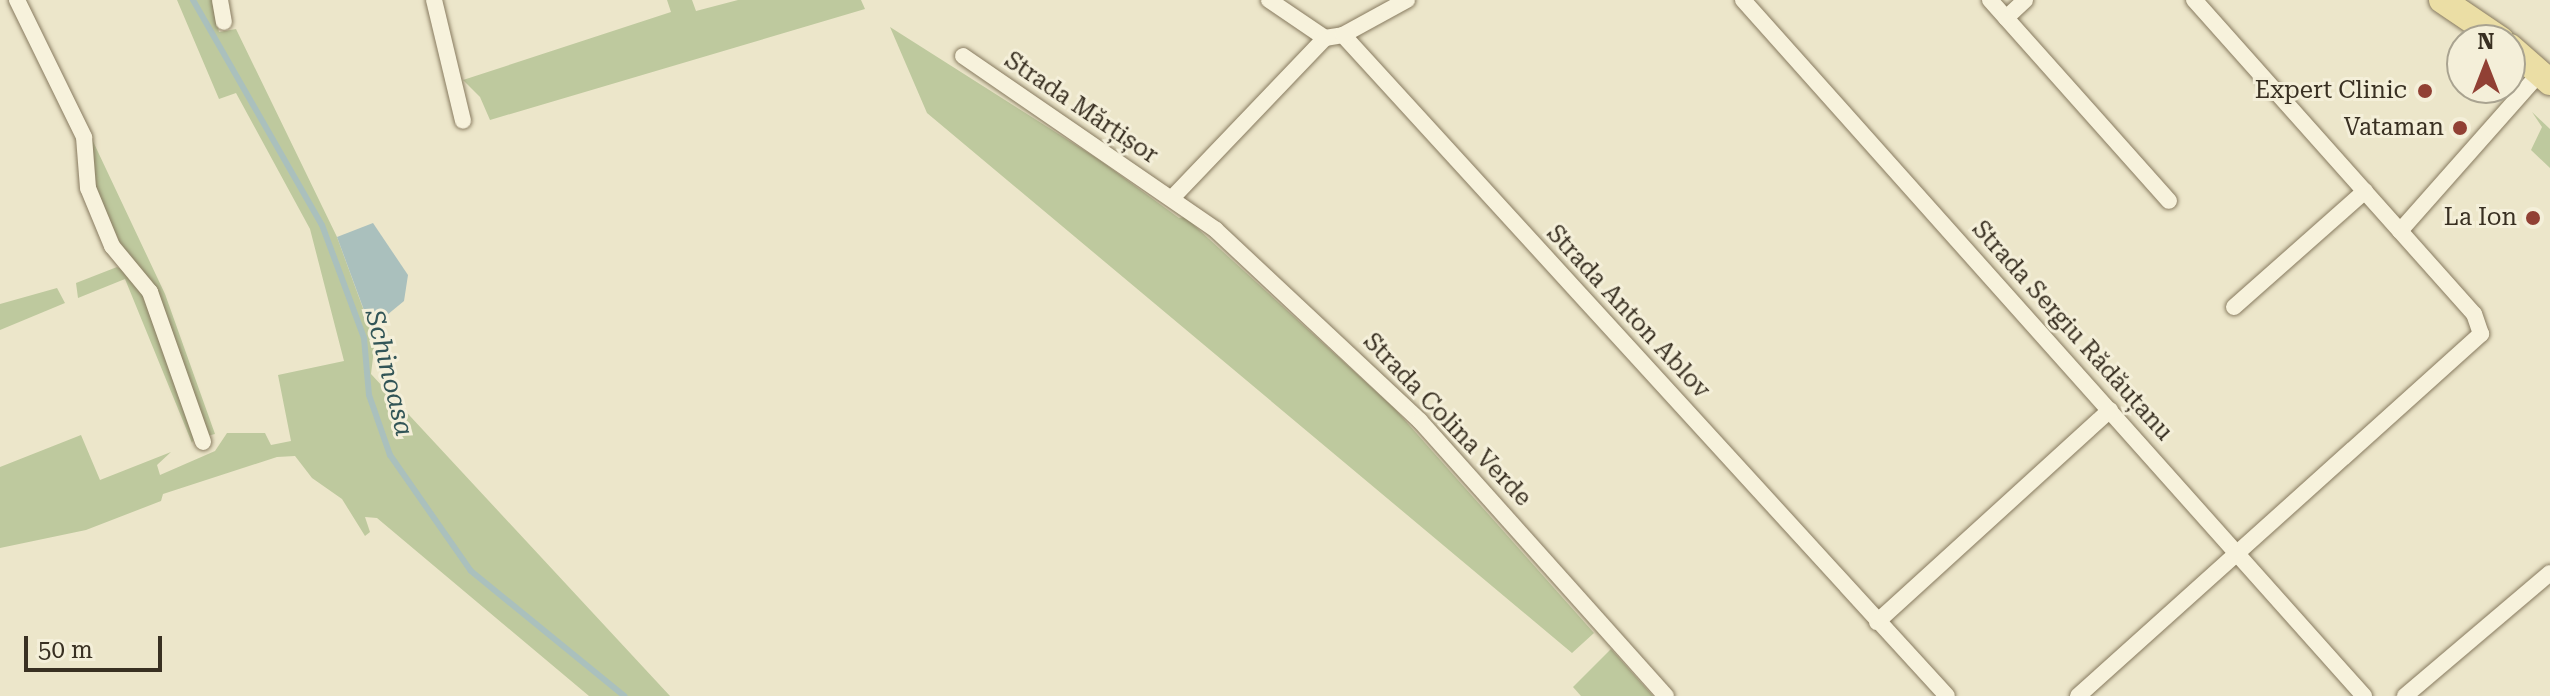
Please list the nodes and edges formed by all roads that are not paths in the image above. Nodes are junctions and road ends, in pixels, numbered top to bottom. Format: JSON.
{"nodes":[{"id":1,"x":17,"y":0,"type":"edge"},
{"id":2,"x":220,"y":0,"type":"edge"},
{"id":3,"x":434,"y":0,"type":"edge"},
{"id":4,"x":1269,"y":0,"type":"edge"},
{"id":5,"x":1407,"y":0,"type":"edge"},
{"id":6,"x":1743,"y":0,"type":"edge"},
{"id":7,"x":1990,"y":0,"type":"edge"},
{"id":8,"x":2025,"y":0,"type":"edge"},
{"id":9,"x":2194,"y":0,"type":"edge"},
{"id":10,"x":2442,"y":0,"type":"edge"},
{"id":11,"x":2006,"y":18,"type":"junction"},
{"id":12,"x":224,"y":22,"type":"dead end"},
{"id":13,"x":2477,"y":24,"type":"edge"},
{"id":14,"x":1343,"y":35,"type":"junction"},
{"id":15,"x":1325,"y":38,"type":"junction"},
{"id":16,"x":963,"y":56,"type":"dead end"},
{"id":17,"x":2526,"y":61,"type":"edge"},
{"id":18,"x":2545,"y":78,"type":"edge"},
{"id":19,"x":463,"y":121,"type":"dead end"},
{"id":20,"x":2365,"y":191,"type":"junction"},
{"id":21,"x":1174,"y":196,"type":"junction"},
{"id":22,"x":2169,"y":201,"type":"dead end"},
{"id":23,"x":2400,"y":231,"type":"junction"},
{"id":24,"x":2234,"y":307,"type":"dead end"},
{"id":25,"x":2110,"y":410,"type":"junction"},
{"id":26,"x":203,"y":442,"type":"dead end"},
{"id":27,"x":2239,"y":552,"type":"junction"},
{"id":28,"x":2550,"y":573,"type":"edge"},
{"id":29,"x":1877,"y":622,"type":"junction"},
{"id":30,"x":1666,"y":696,"type":"edge"},
{"id":31,"x":1947,"y":696,"type":"edge"},
{"id":32,"x":2078,"y":696,"type":"edge"},
{"id":33,"x":2364,"y":696,"type":"edge"},
{"id":34,"x":2405,"y":696,"type":"edge"}],
"edges":[{"from":1,"to":26,"type":"street"},
{"from":2,"to":12,"type":"street"},
{"from":3,"to":19,"type":"street"},
{"from":4,"to":15,"type":"street"},
{"from":5,"to":14,"type":"street"},
{"from":6,"to":25,"type":"street","name":"Strada Sergiu Rădăuțanu"},
{"from":7,"to":11,"type":"street"},
{"from":8,"to":11,"type":"street"},
{"from":9,"to":20,"type":"street"},
{"from":10,"to":13,"type":"main road"},
{"from":11,"to":22,"type":"street"},
{"from":14,"to":15,"type":"street"},
{"from":14,"to":29,"type":"street","name":"Strada Anton Ablov"},
{"from":15,"to":21,"type":"street"},
{"from":16,"to":21,"type":"street","name":"Strada Mărțișor"},
{"from":17,"to":18,"type":"main road"},
{"from":18,"to":23,"type":"street"},
{"from":20,"to":23,"type":"street"},
{"from":20,"to":24,"type":"street"},
{"from":21,"to":30,"type":"street","name":"Strada Colina Verde"},
{"from":23,"to":27,"type":"street"},
{"from":25,"to":27,"type":"street","name":"Strada Sergiu Rădăuțanu"},
{"from":25,"to":29,"type":"street"},
{"from":27,"to":32,"type":"street"},
{"from":27,"to":33,"type":"street","name":"Strada Sergiu Rădăuțanu"},
{"from":28,"to":34,"type":"street"},
{"from":29,"to":31,"type":"street","name":"Strada Anton Ablov"}]}
